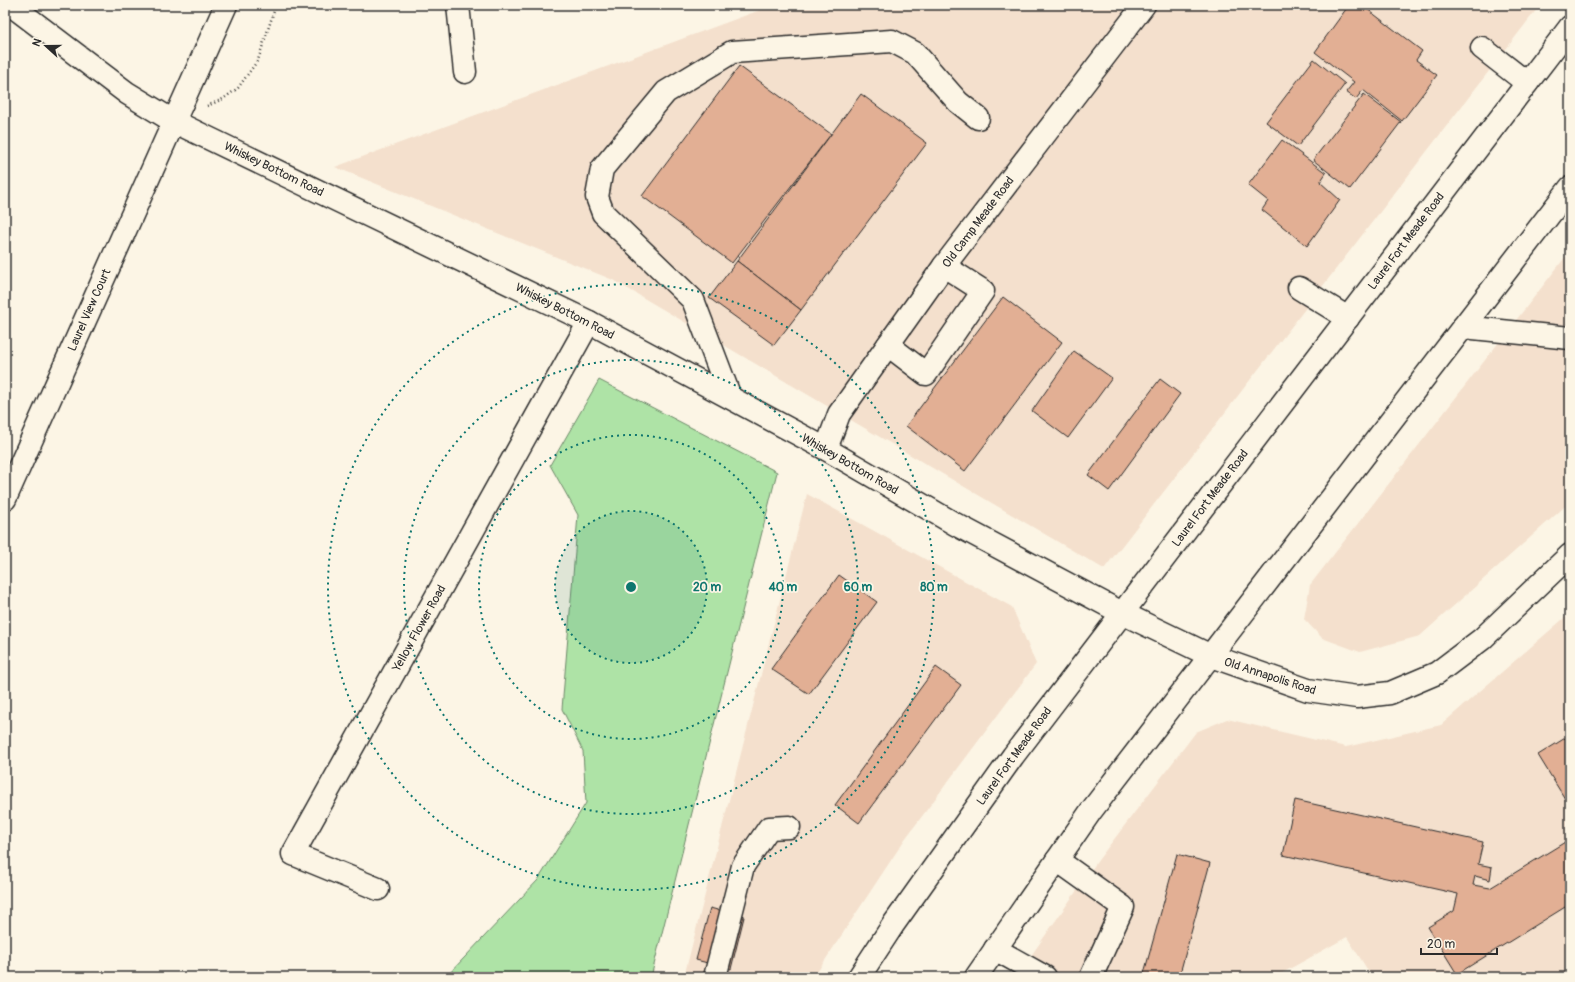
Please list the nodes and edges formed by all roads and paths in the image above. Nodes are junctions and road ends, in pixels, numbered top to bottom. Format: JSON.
{"nodes":[{"id":1,"x":11,"y":5,"type":"edge"},
{"id":2,"x":226,"y":5,"type":"edge"},
{"id":3,"x":276,"y":5,"type":"edge"},
{"id":4,"x":458,"y":5,"type":"edge"},
{"id":5,"x":1144,"y":5,"type":"edge"},
{"id":6,"x":1570,"y":27,"type":"edge"},
{"id":7,"x":1482,"y":48,"type":"dead end"},
{"id":8,"x":465,"y":72,"type":"dead end"},
{"id":9,"x":1527,"y":83,"type":"junction"},
{"id":10,"x":978,"y":118,"type":"dead end"},
{"id":11,"x":173,"y":120,"type":"junction"},
{"id":12,"x":1569,"y":191,"type":"edge"},
{"id":13,"x":944,"y":266,"type":"junction"},
{"id":14,"x":1299,"y":288,"type":"dead end"},
{"id":15,"x":1348,"y":318,"type":"junction"},
{"id":16,"x":589,"y":322,"type":"junction"},
{"id":17,"x":1463,"y":327,"type":"junction"},
{"id":18,"x":1570,"y":338,"type":"edge"},
{"id":19,"x":888,"y":345,"type":"junction"},
{"id":20,"x":730,"y":397,"type":"junction"},
{"id":21,"x":826,"y":449,"type":"junction"},
{"id":22,"x":5,"y":499,"type":"edge"},
{"id":23,"x":1570,"y":555,"type":"edge"},
{"id":24,"x":1122,"y":613,"type":"junction"},
{"id":25,"x":1211,"y":656,"type":"junction"},
{"id":26,"x":788,"y":827,"type":"dead end"},
{"id":27,"x":1057,"y":860,"type":"junction"},
{"id":28,"x":378,"y":889,"type":"dead end"},
{"id":29,"x":995,"y":949,"type":"junction"},
{"id":30,"x":715,"y":977,"type":"edge"},
{"id":31,"x":859,"y":977,"type":"edge"},
{"id":32,"x":976,"y":977,"type":"edge"},
{"id":33,"x":1045,"y":977,"type":"edge"},
{"id":34,"x":1091,"y":977,"type":"edge"}],
"edges":[{"from":1,"to":11,"type":"street","name":"Whiskey Bottom Road"},
{"from":2,"to":11,"type":"street","name":"Laurel View Court"},
{"from":3,"to":11,"type":"path"},
{"from":4,"to":8,"type":"street"},
{"from":5,"to":13,"type":"street","name":"Old Camp Meade Road"},
{"from":6,"to":9,"type":"street","name":"Laurel Fort Meade Road"},
{"from":7,"to":9,"type":"street"},
{"from":9,"to":15,"type":"street","name":"Laurel Fort Meade Road"},
{"from":10,"to":20,"type":"street"},
{"from":11,"to":16,"type":"street","name":"Whiskey Bottom Road"},
{"from":11,"to":22,"type":"street","name":"Laurel View Court"},
{"from":12,"to":17,"type":"street"},
{"from":13,"to":19,"type":"street","name":"Old Camp Meade Road"},
{"from":13,"to":19,"type":"street"},
{"from":14,"to":15,"type":"street"},
{"from":15,"to":24,"type":"street","name":"Laurel Fort Meade Road"},
{"from":16,"to":20,"type":"street","name":"Whiskey Bottom Road"},
{"from":16,"to":28,"type":"street","name":"Yellow Flower Road"},
{"from":17,"to":18,"type":"street"},
{"from":17,"to":25,"type":"street"},
{"from":19,"to":21,"type":"street","name":"Old Camp Meade Road"},
{"from":20,"to":21,"type":"street","name":"Whiskey Bottom Road"},
{"from":21,"to":24,"type":"street","name":"Whiskey Bottom Road"},
{"from":23,"to":25,"type":"street","name":"Old Annapolis Road"},
{"from":24,"to":25,"type":"street","name":"Old Annapolis Road"},
{"from":24,"to":31,"type":"street","name":"Laurel Fort Meade Road"},
{"from":25,"to":27,"type":"street"},
{"from":26,"to":30,"type":"street"},
{"from":27,"to":29,"type":"street"},
{"from":27,"to":34,"type":"street"},
{"from":29,"to":32,"type":"street"},
{"from":29,"to":33,"type":"street"}]}
